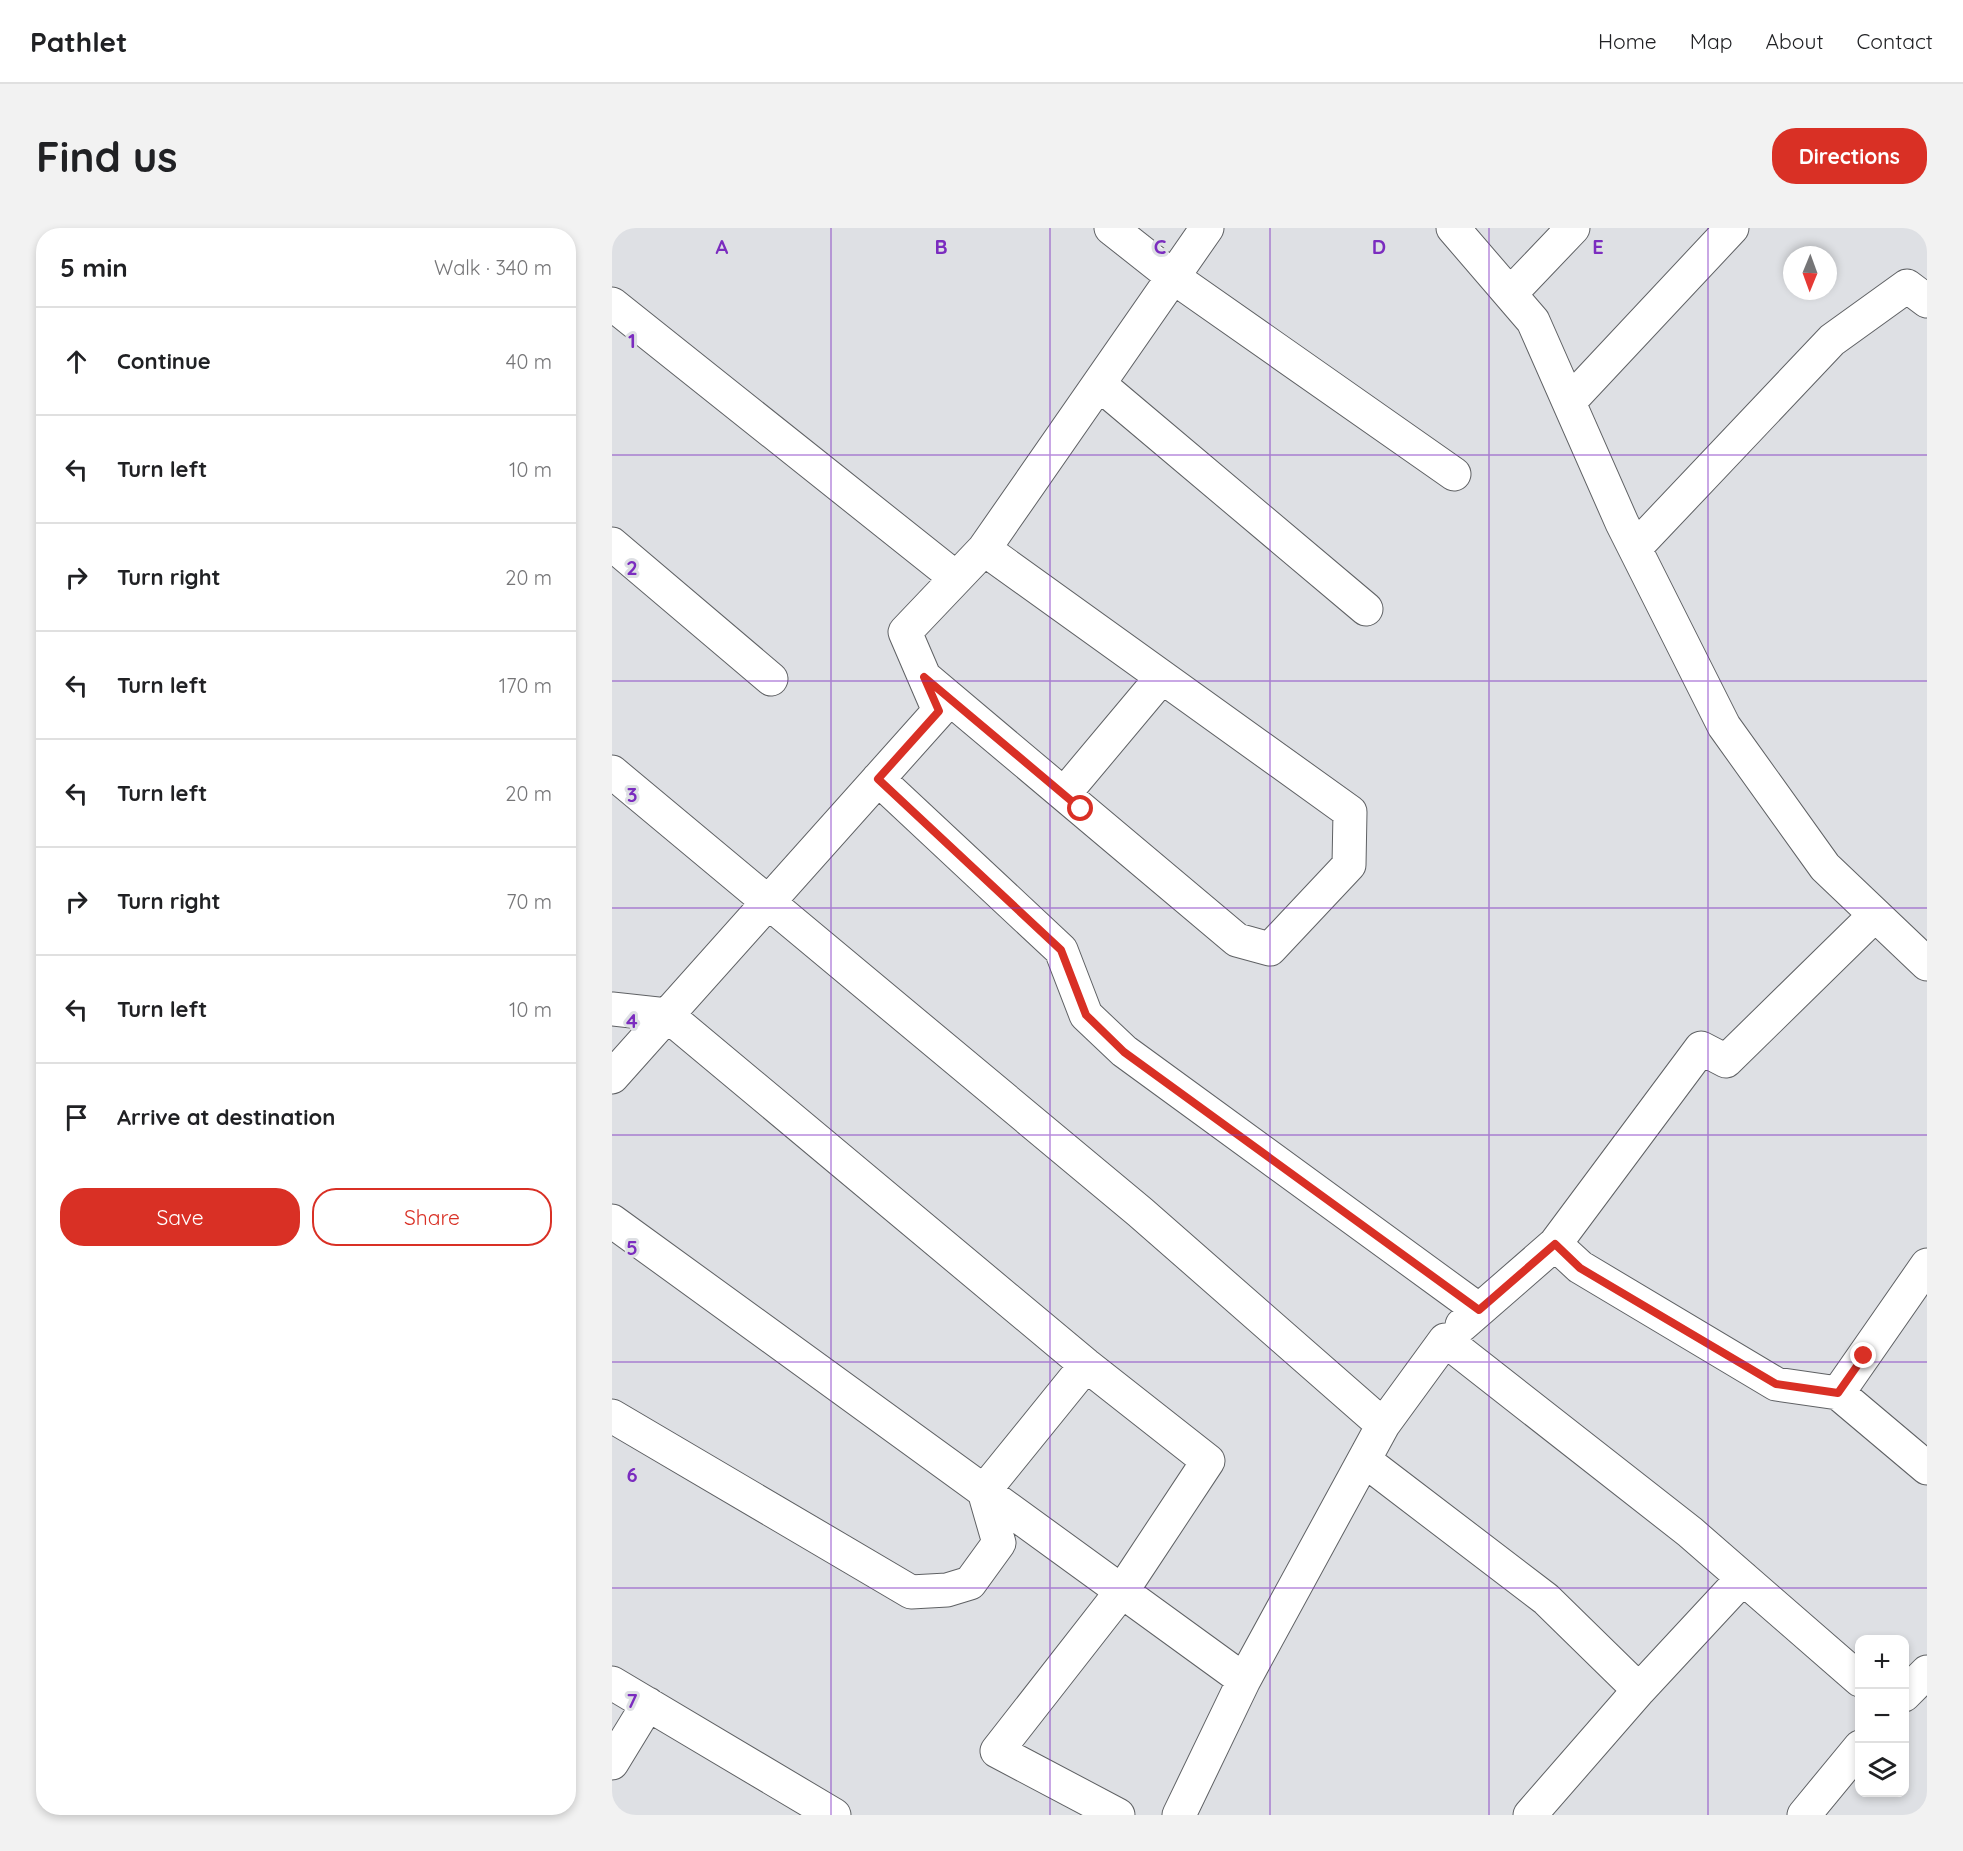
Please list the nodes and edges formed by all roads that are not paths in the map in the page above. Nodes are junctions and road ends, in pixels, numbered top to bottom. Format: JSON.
{"nodes":[{"id":1,"x":1111,"y":228,"type":"edge"},
{"id":2,"x":1207,"y":228,"type":"edge"},
{"id":3,"x":1453,"y":228,"type":"edge"},
{"id":4,"x":1573,"y":228,"type":"edge"},
{"id":5,"x":1732,"y":228,"type":"edge"},
{"id":6,"x":1173,"y":277,"type":"junction"},
{"id":7,"x":1510,"y":294,"type":"junction"},
{"id":8,"x":1927,"y":301,"type":"edge"},
{"id":9,"x":614,"y":309,"type":"edge"},
{"id":10,"x":1099,"y":384,"type":"junction"},
{"id":11,"x":1569,"y":402,"type":"junction"},
{"id":12,"x":1454,"y":474,"type":"dead end"},
{"id":13,"x":612,"y":544,"type":"edge"},
{"id":14,"x":1635,"y":548,"type":"junction"},
{"id":15,"x":984,"y":549,"type":"junction"},
{"id":16,"x":956,"y":578,"type":"junction"},
{"id":17,"x":1366,"y":609,"type":"dead end"},
{"id":18,"x":924,"y":677,"type":"junction"},
{"id":19,"x":1162,"y":677,"type":"junction"},
{"id":20,"x":771,"y":679,"type":"dead end"},
{"id":21,"x":612,"y":772,"type":"edge"},
{"id":22,"x":878,"y":779,"type":"junction"},
{"id":23,"x":1064,"y":794,"type":"junction"},
{"id":24,"x":767,"y":903,"type":"junction"},
{"id":25,"x":1875,"y":915,"type":"junction"},
{"id":26,"x":1927,"y":964,"type":"edge"},
{"id":27,"x":612,"y":1010,"type":"edge"},
{"id":28,"x":667,"y":1015,"type":"junction"},
{"id":29,"x":612,"y":1077,"type":"edge"},
{"id":30,"x":612,"y":1221,"type":"edge"},
{"id":31,"x":1555,"y":1244,"type":"junction"},
{"id":32,"x":1927,"y":1265,"type":"edge"},
{"id":33,"x":1479,"y":1310,"type":"junction"},
{"id":34,"x":1445,"y":1340,"type":"junction"},
{"id":35,"x":1086,"y":1365,"type":"junction"},
{"id":36,"x":1838,"y":1393,"type":"junction"},
{"id":37,"x":612,"y":1416,"type":"edge"},
{"id":38,"x":1383,"y":1425,"type":"junction"},
{"id":39,"x":1364,"y":1460,"type":"junction"},
{"id":40,"x":1927,"y":1468,"type":"edge"},
{"id":41,"x":984,"y":1491,"type":"junction"},
{"id":42,"x":1743,"y":1578,"type":"junction"},
{"id":43,"x":1122,"y":1591,"type":"junction"},
{"id":44,"x":1927,"y":1672,"type":"edge"},
{"id":45,"x":1855,"y":1676,"type":"edge"},
{"id":46,"x":1244,"y":1680,"type":"junction"},
{"id":47,"x":612,"y":1683,"type":"edge"},
{"id":48,"x":1639,"y":1690,"type":"junction"},
{"id":49,"x":1909,"y":1691,"type":"edge"},
{"id":50,"x":648,"y":1704,"type":"junction"},
{"id":51,"x":1855,"y":1753,"type":"edge"},
{"id":52,"x":612,"y":1763,"type":"edge"},
{"id":53,"x":789,"y":1804,"type":"edge"},
{"id":54,"x":834,"y":1815,"type":"edge"},
{"id":55,"x":1118,"y":1815,"type":"edge"},
{"id":56,"x":1179,"y":1815,"type":"edge"},
{"id":57,"x":1530,"y":1815,"type":"edge"},
{"id":58,"x":1804,"y":1815,"type":"edge"}],
"edges":[{"from":1,"to":6,"type":"street"},
{"from":2,"to":6,"type":"street"},
{"from":3,"to":7,"type":"street"},
{"from":4,"to":7,"type":"street"},
{"from":5,"to":11,"type":"street"},
{"from":6,"to":10,"type":"street"},
{"from":6,"to":12,"type":"street"},
{"from":7,"to":11,"type":"street"},
{"from":8,"to":14,"type":"street"},
{"from":9,"to":16,"type":"street"},
{"from":10,"to":15,"type":"street"},
{"from":10,"to":17,"type":"street"},
{"from":11,"to":14,"type":"street"},
{"from":13,"to":20,"type":"street"},
{"from":14,"to":25,"type":"street"},
{"from":15,"to":16,"type":"street"},
{"from":15,"to":19,"type":"street"},
{"from":16,"to":18,"type":"street"},
{"from":18,"to":22,"type":"street"},
{"from":18,"to":23,"type":"street"},
{"from":19,"to":23,"type":"street"},
{"from":19,"to":23,"type":"street"},
{"from":21,"to":24,"type":"street"},
{"from":22,"to":24,"type":"street"},
{"from":22,"to":33,"type":"street"},
{"from":24,"to":28,"type":"street"},
{"from":24,"to":38,"type":"street"},
{"from":25,"to":26,"type":"street"},
{"from":25,"to":31,"type":"street"},
{"from":27,"to":28,"type":"street"},
{"from":28,"to":29,"type":"street"},
{"from":28,"to":35,"type":"street"},
{"from":30,"to":41,"type":"street"},
{"from":31,"to":33,"type":"street"},
{"from":31,"to":36,"type":"street"},
{"from":32,"to":36,"type":"street"},
{"from":33,"to":34,"type":"street"},
{"from":34,"to":38,"type":"street"},
{"from":34,"to":42,"type":"street"},
{"from":35,"to":41,"type":"street"},
{"from":35,"to":43,"type":"street"},
{"from":36,"to":40,"type":"street"},
{"from":37,"to":41,"type":"street"},
{"from":38,"to":39,"type":"street"},
{"from":39,"to":46,"type":"street"},
{"from":39,"to":48,"type":"street"},
{"from":41,"to":43,"type":"street"},
{"from":42,"to":45,"type":"street"},
{"from":42,"to":48,"type":"street"},
{"from":43,"to":46,"type":"street"},
{"from":43,"to":55,"type":"street"},
{"from":44,"to":49,"type":"street"},
{"from":46,"to":56,"type":"street"},
{"from":47,"to":50,"type":"street"},
{"from":48,"to":57,"type":"street"},
{"from":50,"to":52,"type":"street"},
{"from":50,"to":53,"type":"street"},
{"from":51,"to":58,"type":"street"},
{"from":53,"to":54,"type":"street"}]}
